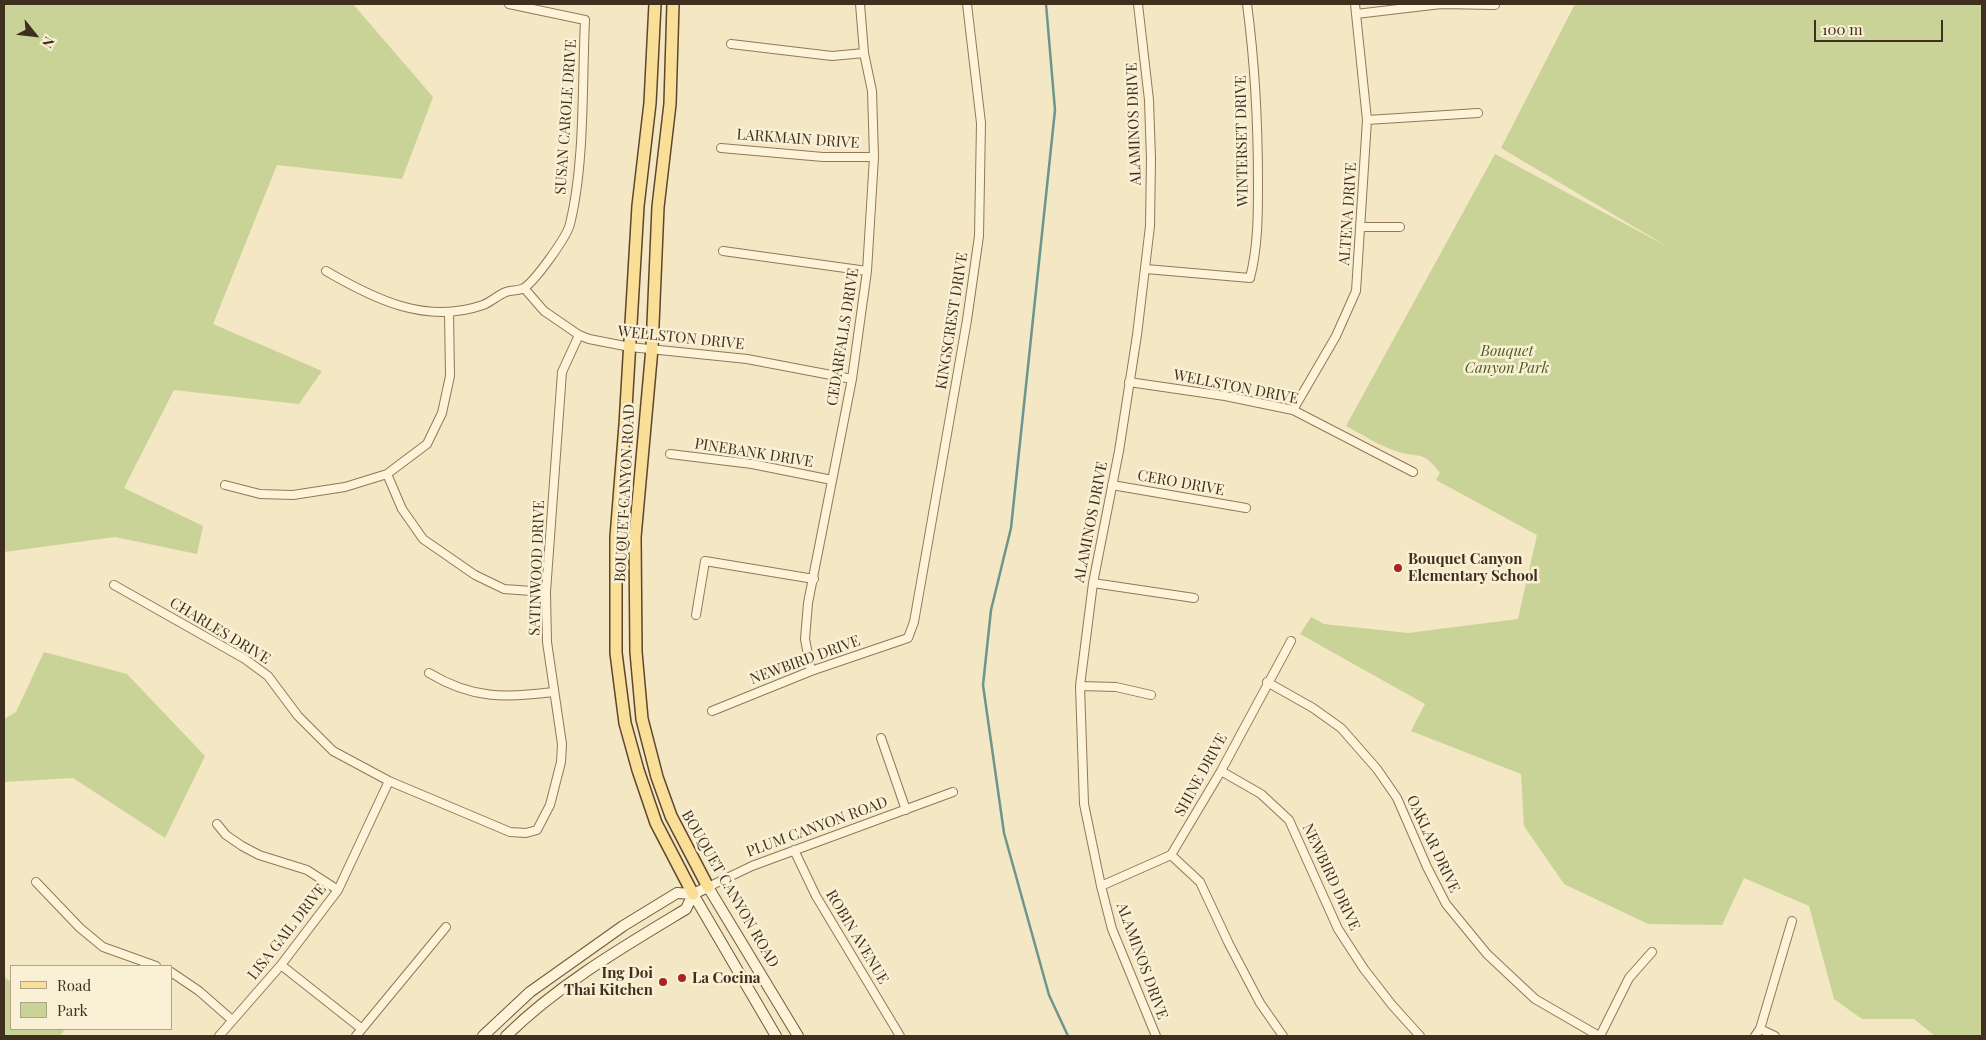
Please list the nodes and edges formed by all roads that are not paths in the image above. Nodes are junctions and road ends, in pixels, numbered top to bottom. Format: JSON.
{"nodes":[{"id":1,"x":508,"y":4,"type":"edge"},
{"id":2,"x":654,"y":4,"type":"edge"},
{"id":3,"x":673,"y":4,"type":"edge"},
{"id":4,"x":860,"y":4,"type":"edge"},
{"id":5,"x":967,"y":4,"type":"edge"},
{"id":6,"x":1138,"y":4,"type":"edge"},
{"id":7,"x":1247,"y":4,"type":"edge"},
{"id":8,"x":1355,"y":4,"type":"edge"},
{"id":9,"x":1496,"y":5,"type":"dead end"},
{"id":10,"x":1356,"y":14,"type":"junction"},
{"id":11,"x":731,"y":44,"type":"dead end"},
{"id":12,"x":864,"y":52,"type":"junction"},
{"id":13,"x":1478,"y":114,"type":"dead end"},
{"id":14,"x":1367,"y":120,"type":"junction"},
{"id":15,"x":721,"y":148,"type":"dead end"},
{"id":16,"x":874,"y":157,"type":"junction"},
{"id":17,"x":1362,"y":227,"type":"junction"},
{"id":18,"x":1400,"y":227,"type":"dead end"},
{"id":19,"x":723,"y":250,"type":"dead end"},
{"id":20,"x":1146,"y":269,"type":"junction"},
{"id":21,"x":326,"y":271,"type":"dead end"},
{"id":22,"x":867,"y":271,"type":"junction"},
{"id":23,"x":524,"y":288,"type":"junction"},
{"id":24,"x":449,"y":312,"type":"junction"},
{"id":25,"x":579,"y":335,"type":"junction"},
{"id":26,"x":630,"y":347,"type":"junction"},
{"id":27,"x":652,"y":348,"type":"junction"},
{"id":28,"x":852,"y":379,"type":"junction"},
{"id":29,"x":1129,"y":382,"type":"junction"},
{"id":30,"x":1293,"y":410,"type":"junction"},
{"id":31,"x":670,"y":454,"type":"dead end"},
{"id":32,"x":1413,"y":472,"type":"dead end"},
{"id":33,"x":387,"y":474,"type":"junction"},
{"id":34,"x":832,"y":480,"type":"junction"},
{"id":35,"x":225,"y":485,"type":"dead end"},
{"id":36,"x":1112,"y":485,"type":"junction"},
{"id":37,"x":1246,"y":508,"type":"dead end"},
{"id":38,"x":814,"y":579,"type":"junction"},
{"id":39,"x":1093,"y":583,"type":"junction"},
{"id":40,"x":114,"y":585,"type":"dead end"},
{"id":41,"x":546,"y":592,"type":"junction"},
{"id":42,"x":1194,"y":598,"type":"dead end"},
{"id":43,"x":696,"y":615,"type":"dead end"},
{"id":44,"x":908,"y":638,"type":"joint"},
{"id":45,"x":1291,"y":641,"type":"dead end"},
{"id":46,"x":811,"y":671,"type":"junction"},
{"id":47,"x":429,"y":673,"type":"dead end"},
{"id":48,"x":1267,"y":682,"type":"junction"},
{"id":49,"x":1080,"y":686,"type":"junction"},
{"id":50,"x":553,"y":692,"type":"junction"},
{"id":51,"x":1151,"y":695,"type":"dead end"},
{"id":52,"x":712,"y":710,"type":"dead end"},
{"id":53,"x":881,"y":738,"type":"dead end"},
{"id":54,"x":1221,"y":771,"type":"junction"},
{"id":55,"x":389,"y":781,"type":"junction"},
{"id":56,"x":953,"y":792,"type":"dead end"},
{"id":57,"x":906,"y":810,"type":"junction"},
{"id":58,"x":217,"y":824,"type":"dead end"},
{"id":59,"x":537,"y":830,"type":"joint"},
{"id":60,"x":794,"y":850,"type":"junction"},
{"id":61,"x":1171,"y":855,"type":"junction"},
{"id":62,"x":36,"y":882,"type":"dead end"},
{"id":63,"x":708,"y":886,"type":"junction"},
{"id":64,"x":1101,"y":886,"type":"junction"},
{"id":65,"x":338,"y":890,"type":"junction"},
{"id":66,"x":693,"y":894,"type":"junction"},
{"id":67,"x":1792,"y":921,"type":"dead end"},
{"id":68,"x":446,"y":927,"type":"dead end"},
{"id":69,"x":1652,"y":952,"type":"dead end"},
{"id":70,"x":153,"y":965,"type":"edge"},
{"id":71,"x":281,"y":966,"type":"junction"},
{"id":72,"x":172,"y":973,"type":"edge"},
{"id":73,"x":232,"y":1020,"type":"junction"},
{"id":74,"x":362,"y":1029,"type":"junction"},
{"id":75,"x":1760,"y":1029,"type":"junction"},
{"id":76,"x":219,"y":1036,"type":"edge"},
{"id":77,"x":356,"y":1036,"type":"edge"},
{"id":78,"x":483,"y":1036,"type":"edge"},
{"id":79,"x":506,"y":1036,"type":"edge"},
{"id":80,"x":776,"y":1036,"type":"edge"},
{"id":81,"x":798,"y":1036,"type":"edge"},
{"id":82,"x":900,"y":1036,"type":"edge"},
{"id":83,"x":1156,"y":1036,"type":"edge"},
{"id":84,"x":1283,"y":1036,"type":"edge"},
{"id":85,"x":1420,"y":1036,"type":"edge"},
{"id":86,"x":1600,"y":1036,"type":"edge"},
{"id":87,"x":1755,"y":1036,"type":"edge"},
{"id":88,"x":1775,"y":1036,"type":"edge"}],
"edges":[{"from":1,"to":23,"type":"street","name":"SUSAN CAROLE DRIVE"},
{"from":2,"to":26,"type":"main road","name":"BOUQUET CANYON ROAD"},
{"from":3,"to":27,"type":"main road","name":"BOUQUET CANYON ROAD"},
{"from":4,"to":12,"type":"street","name":"CEDARFALLS DRIVE"},
{"from":5,"to":44,"type":"street","name":"KINGSCREST DRIVE"},
{"from":6,"to":20,"type":"street","name":"ALAMINOS DRIVE"},
{"from":7,"to":20,"type":"street","name":"WINTERSET DRIVE"},
{"from":8,"to":10,"type":"street","name":"ALTENA DRIVE"},
{"from":9,"to":10,"type":"street"},
{"from":10,"to":14,"type":"street","name":"ALTENA DRIVE"},
{"from":11,"to":12,"type":"street"},
{"from":12,"to":16,"type":"street","name":"CEDARFALLS DRIVE"},
{"from":13,"to":14,"type":"street"},
{"from":14,"to":17,"type":"street","name":"ALTENA DRIVE"},
{"from":15,"to":16,"type":"street","name":"LARKMAIN DRIVE"},
{"from":16,"to":22,"type":"street","name":"CEDARFALLS DRIVE"},
{"from":17,"to":18,"type":"street"},
{"from":17,"to":30,"type":"street","name":"ALTENA DRIVE"},
{"from":19,"to":22,"type":"street"},
{"from":20,"to":29,"type":"street","name":"ALAMINOS DRIVE"},
{"from":21,"to":24,"type":"street","name":"SUSAN CAROLE DRIVE"},
{"from":22,"to":28,"type":"street","name":"CEDARFALLS DRIVE"},
{"from":23,"to":24,"type":"street","name":"SUSAN CAROLE DRIVE"},
{"from":23,"to":25,"type":"street","name":"WELLSTON DRIVE"},
{"from":24,"to":33,"type":"street"},
{"from":25,"to":26,"type":"street","name":"WELLSTON DRIVE"},
{"from":25,"to":41,"type":"street","name":"SATINWOOD DRIVE"},
{"from":26,"to":27,"type":"street","name":"WELLSTON DRIVE"},
{"from":26,"to":66,"type":"main road","name":"BOUQUET CANYON ROAD"},
{"from":27,"to":28,"type":"street","name":"WELLSTON DRIVE"},
{"from":27,"to":63,"type":"main road","name":"BOUQUET CANYON ROAD"},
{"from":28,"to":34,"type":"street","name":"CEDARFALLS DRIVE"},
{"from":29,"to":30,"type":"street","name":"WELLSTON DRIVE"},
{"from":29,"to":36,"type":"street","name":"ALAMINOS DRIVE"},
{"from":30,"to":32,"type":"street","name":"WELLSTON DRIVE"},
{"from":31,"to":34,"type":"street","name":"PINEBANK DRIVE"},
{"from":33,"to":35,"type":"street"},
{"from":33,"to":41,"type":"street"},
{"from":34,"to":38,"type":"street","name":"CEDARFALLS DRIVE"},
{"from":36,"to":37,"type":"street","name":"CERO DRIVE"},
{"from":36,"to":39,"type":"street","name":"ALAMINOS DRIVE"},
{"from":38,"to":43,"type":"street"},
{"from":38,"to":46,"type":"street","name":"CEDARFALLS DRIVE"},
{"from":39,"to":42,"type":"street"},
{"from":39,"to":49,"type":"street","name":"ALAMINOS DRIVE"},
{"from":40,"to":55,"type":"street","name":"CHARLES DRIVE"},
{"from":41,"to":50,"type":"street","name":"SATINWOOD DRIVE"},
{"from":44,"to":46,"type":"street","name":"NEWBIRD DRIVE"},
{"from":45,"to":48,"type":"street","name":"SHINE DRIVE"},
{"from":46,"to":52,"type":"street","name":"NEWBIRD DRIVE"},
{"from":47,"to":50,"type":"street"},
{"from":48,"to":54,"type":"street","name":"SHINE DRIVE"},
{"from":48,"to":86,"type":"street","name":"OAKLAR DRIVE"},
{"from":49,"to":51,"type":"street"},
{"from":49,"to":64,"type":"street","name":"ALAMINOS DRIVE"},
{"from":50,"to":59,"type":"street","name":"SATINWOOD DRIVE"},
{"from":53,"to":57,"type":"street"},
{"from":54,"to":61,"type":"street","name":"SHINE DRIVE"},
{"from":54,"to":85,"type":"street","name":"NEWBIRD DRIVE"},
{"from":55,"to":59,"type":"street","name":"CHARLES DRIVE"},
{"from":55,"to":65,"type":"street","name":"LISA GAIL DRIVE"},
{"from":56,"to":57,"type":"street","name":"PLUM CANYON ROAD"},
{"from":57,"to":60,"type":"street","name":"PLUM CANYON ROAD"},
{"from":58,"to":65,"type":"street"},
{"from":60,"to":63,"type":"street","name":"PLUM CANYON ROAD"},
{"from":60,"to":82,"type":"street","name":"ROBIN AVENUE"},
{"from":61,"to":64,"type":"street"},
{"from":61,"to":84,"type":"street"},
{"from":62,"to":70,"type":"street"},
{"from":63,"to":66,"type":"main road","name":"PLUM CANYON ROAD"},
{"from":63,"to":81,"type":"main road","name":"BOUQUET CANYON ROAD"},
{"from":64,"to":83,"type":"street","name":"ALAMINOS DRIVE"},
{"from":65,"to":71,"type":"street","name":"LISA GAIL DRIVE"},
{"from":66,"to":78,"type":"main road","name":"PLUM CANYON ROAD"},
{"from":66,"to":79,"type":"main road","name":"PLUM CANYON ROAD"},
{"from":66,"to":80,"type":"main road","name":"BOUQUET CANYON ROAD"},
{"from":67,"to":75,"type":"street"},
{"from":68,"to":74,"type":"street"},
{"from":69,"to":86,"type":"street"},
{"from":71,"to":73,"type":"street","name":"LISA GAIL DRIVE"},
{"from":71,"to":74,"type":"street"},
{"from":72,"to":73,"type":"street"},
{"from":73,"to":76,"type":"street","name":"LISA GAIL DRIVE"},
{"from":74,"to":77,"type":"street"},
{"from":75,"to":87,"type":"street"},
{"from":75,"to":88,"type":"street"}]}
